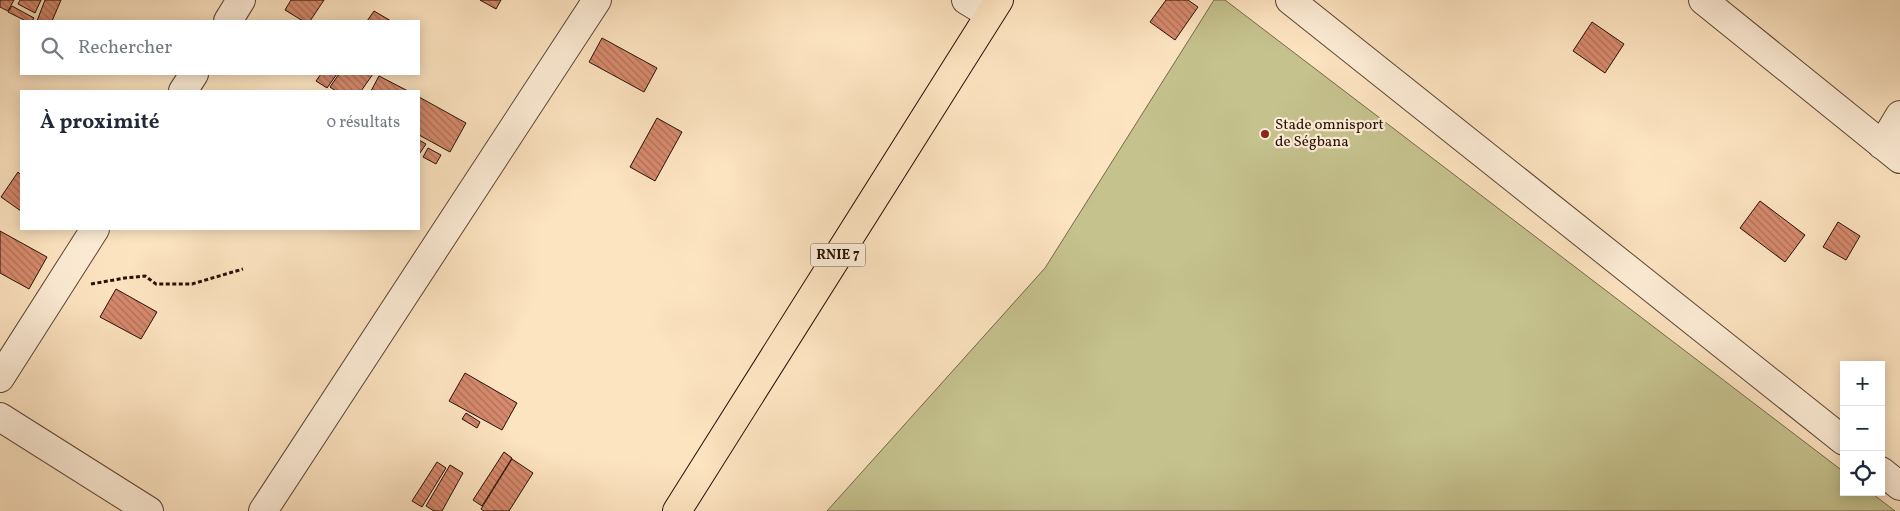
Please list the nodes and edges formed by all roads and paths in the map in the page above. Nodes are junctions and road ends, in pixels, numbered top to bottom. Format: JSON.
{"nodes":[{"id":1,"x":241,"y":0,"type":"edge"},
{"id":2,"x":597,"y":0,"type":"edge"},
{"id":3,"x":966,"y":0,"type":"edge"},
{"id":4,"x":1290,"y":0,"type":"edge"},
{"id":5,"x":1703,"y":0,"type":"edge"},
{"id":6,"x":994,"y":7,"type":"edge"},
{"id":7,"x":229,"y":20,"type":"edge"},
{"id":8,"x":193,"y":75,"type":"edge"},
{"id":9,"x":184,"y":90,"type":"edge"},
{"id":10,"x":1900,"y":115,"type":"edge"},
{"id":11,"x":1891,"y":152,"type":"edge"},
{"id":12,"x":94,"y":230,"type":"edge"},
{"id":13,"x":243,"y":269,"type":"dead end"},
{"id":14,"x":125,"y":278,"type":"dead end"},
{"id":15,"x":0,"y":378,"type":"edge"},
{"id":16,"x":0,"y":417,"type":"edge"},
{"id":17,"x":1840,"y":438,"type":"edge"},
{"id":18,"x":1885,"y":474,"type":"edge"},
{"id":19,"x":1900,"y":486,"type":"edge"},
{"id":20,"x":149,"y":511,"type":"edge"},
{"id":21,"x":263,"y":511,"type":"edge"},
{"id":22,"x":677,"y":511,"type":"edge"}],
"edges":[{"from":1,"to":7,"type":"street"},
{"from":2,"to":21,"type":"street"},
{"from":3,"to":6,"type":"street"},
{"from":4,"to":17,"type":"street"},
{"from":5,"to":11,"type":"street"},
{"from":6,"to":22,"type":"main road","name":"RNIE 7","number":"RNIE 7"},
{"from":8,"to":9,"type":"street"},
{"from":10,"to":11,"type":"street"},
{"from":12,"to":15,"type":"street"},
{"from":13,"to":14,"type":"path"},
{"from":16,"to":20,"type":"street"},
{"from":18,"to":19,"type":"street"}]}
